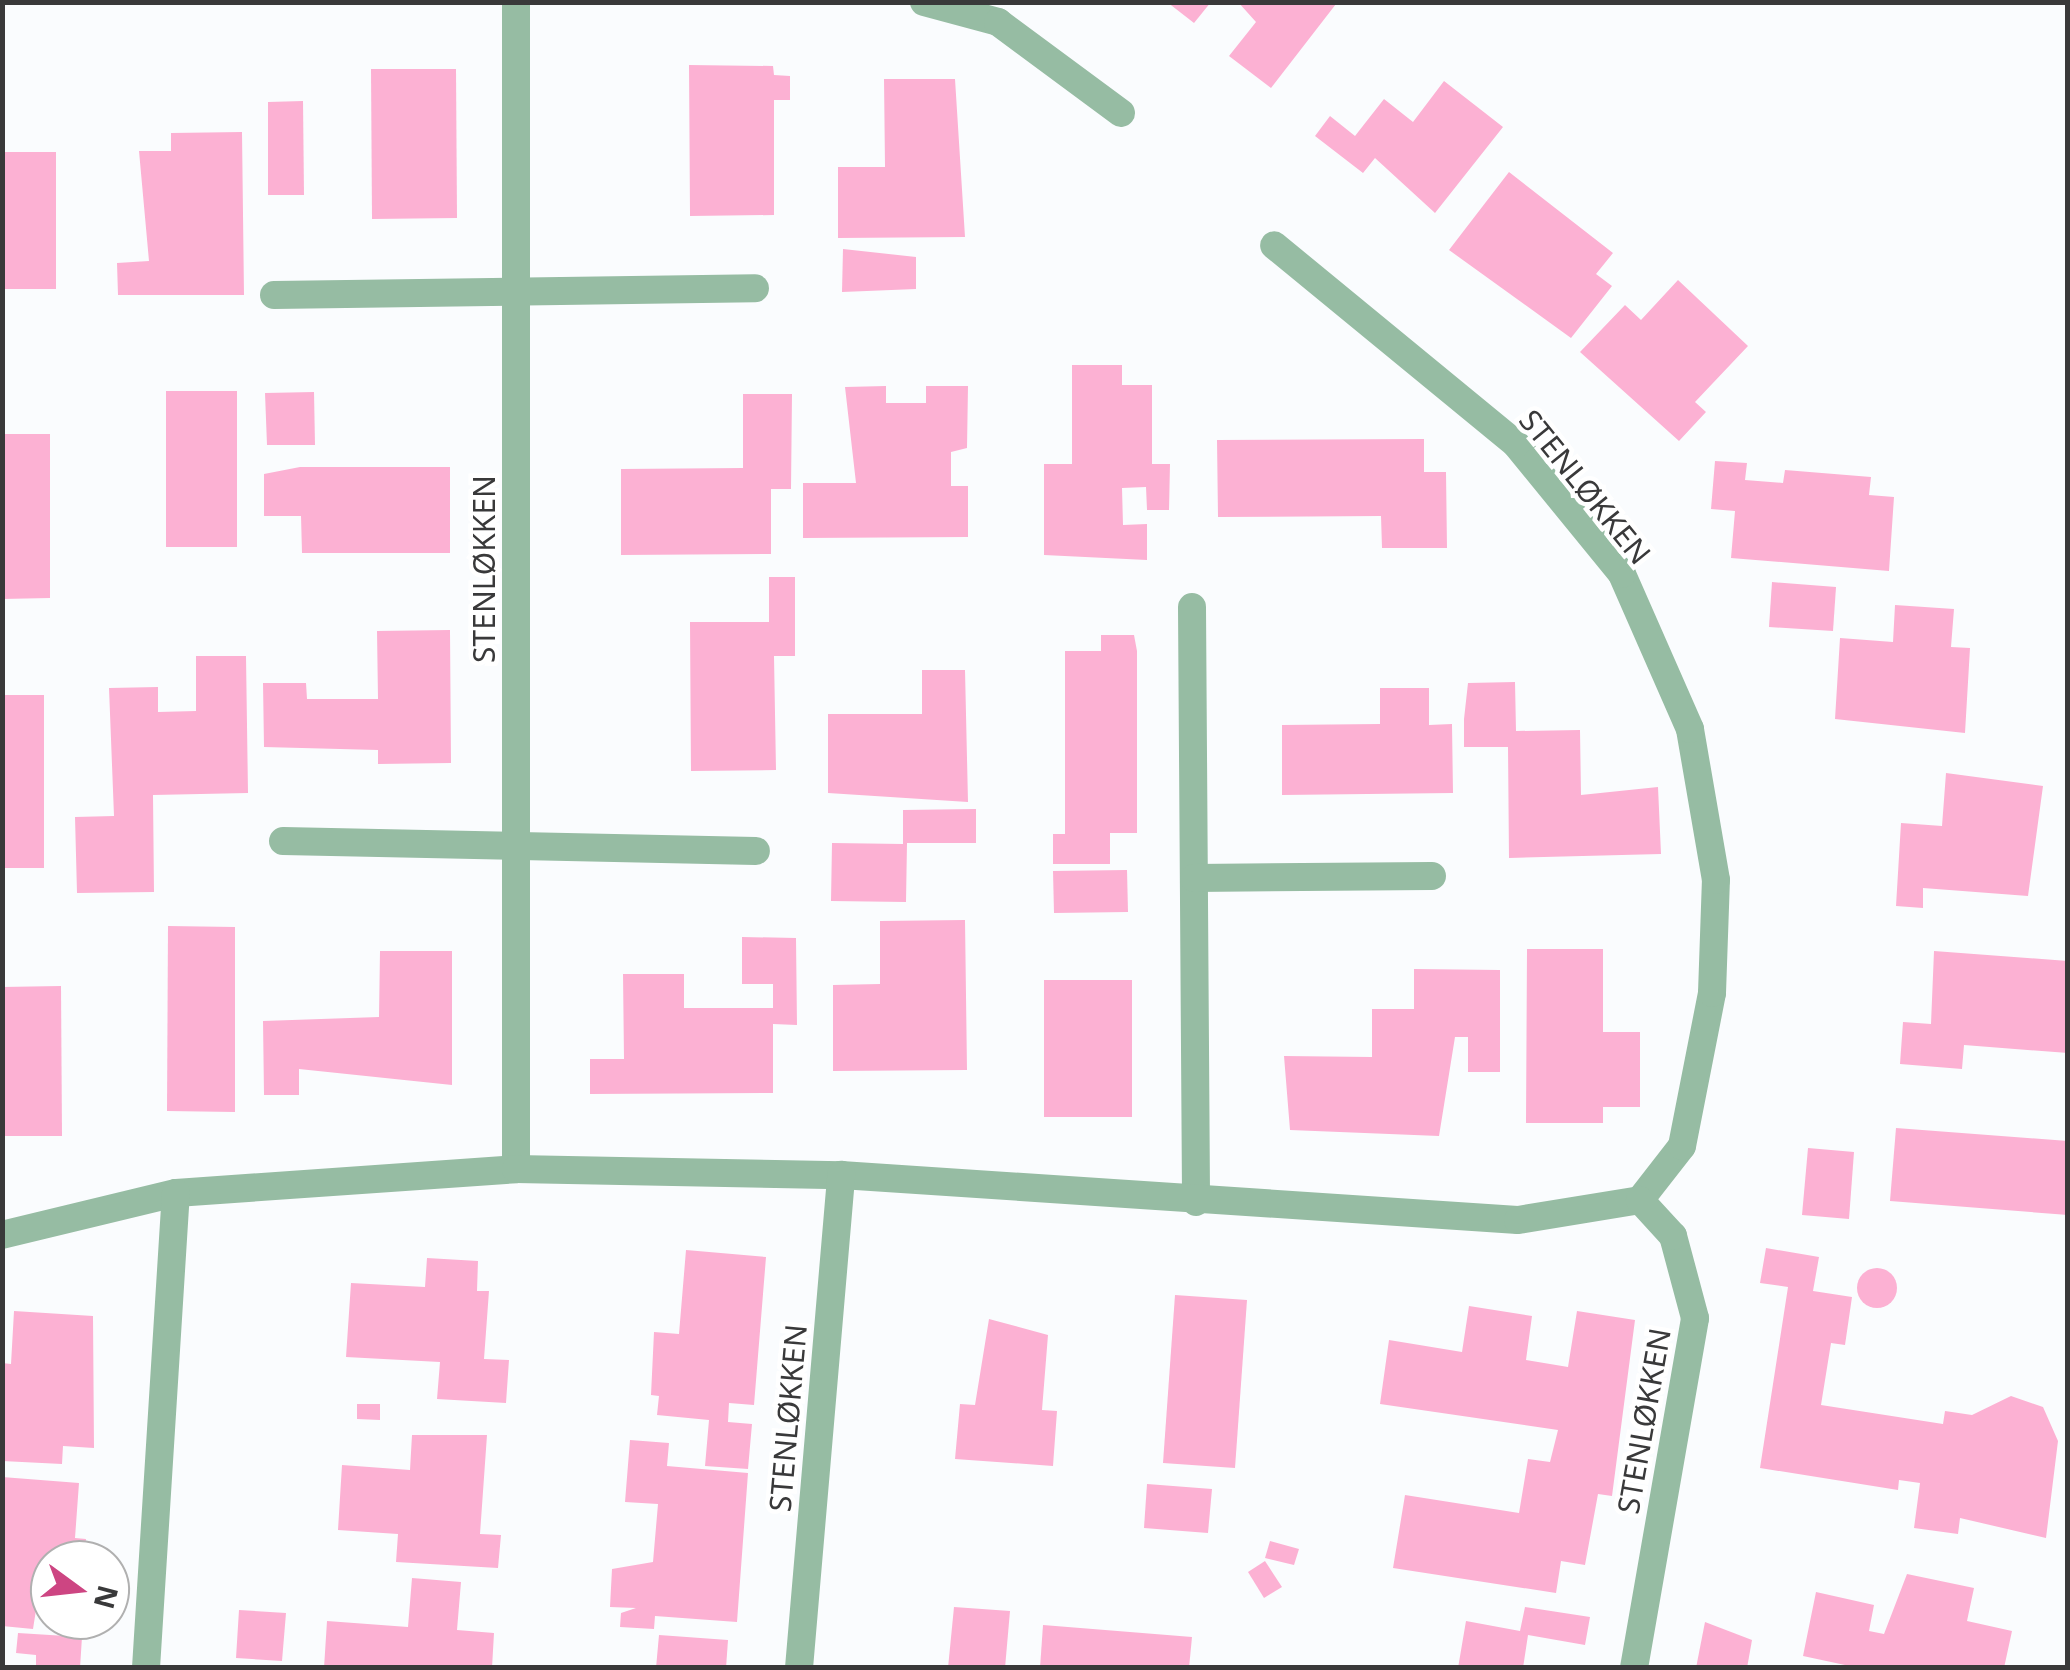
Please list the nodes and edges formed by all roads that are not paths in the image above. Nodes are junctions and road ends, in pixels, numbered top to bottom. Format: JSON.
{"nodes":[{"id":1,"x":516,"y":2,"type":"edge"},
{"id":2,"x":924,"y":2,"type":"edge"},
{"id":3,"x":1121,"y":113,"type":"dead end"},
{"id":4,"x":1274,"y":245,"type":"dead end"},
{"id":5,"x":755,"y":288,"type":"dead end"},
{"id":6,"x":516,"y":292,"type":"junction"},
{"id":7,"x":274,"y":295,"type":"dead end"},
{"id":8,"x":1192,"y":606,"type":"dead end"},
{"id":9,"x":282,"y":841,"type":"dead end"},
{"id":10,"x":516,"y":846,"type":"junction"},
{"id":11,"x":756,"y":850,"type":"dead end"},
{"id":12,"x":1432,"y":876,"type":"dead end"},
{"id":13,"x":1194,"y":878,"type":"junction"},
{"id":14,"x":516,"y":1169,"type":"junction"},
{"id":15,"x":841,"y":1175,"type":"junction"},
{"id":16,"x":176,"y":1193,"type":"junction"},
{"id":17,"x":1640,"y":1200,"type":"junction"},
{"id":18,"x":1196,"y":1202,"type":"junction"},
{"id":19,"x":2,"y":1235,"type":"edge"},
{"id":20,"x":146,"y":1668,"type":"edge"},
{"id":21,"x":799,"y":1668,"type":"edge"},
{"id":22,"x":1634,"y":1668,"type":"edge"}],
"edges":[{"from":1,"to":6,"type":"street","name":"STENLØKKEN"},
{"from":2,"to":3,"type":"street"},
{"from":4,"to":17,"type":"street","name":"STENLØKKEN"},
{"from":5,"to":6,"type":"street"},
{"from":6,"to":7,"type":"street"},
{"from":6,"to":10,"type":"street","name":"STENLØKKEN"},
{"from":8,"to":13,"type":"street"},
{"from":9,"to":10,"type":"street"},
{"from":10,"to":11,"type":"street"},
{"from":10,"to":14,"type":"street","name":"STENLØKKEN"},
{"from":12,"to":13,"type":"street"},
{"from":13,"to":18,"type":"street"},
{"from":14,"to":15,"type":"street"},
{"from":14,"to":16,"type":"street"},
{"from":15,"to":18,"type":"street"},
{"from":15,"to":21,"type":"street","name":"STENLØKKEN"},
{"from":16,"to":19,"type":"street"},
{"from":16,"to":20,"type":"street"},
{"from":17,"to":18,"type":"street"},
{"from":17,"to":22,"type":"street","name":"STENLØKKEN"}]}
